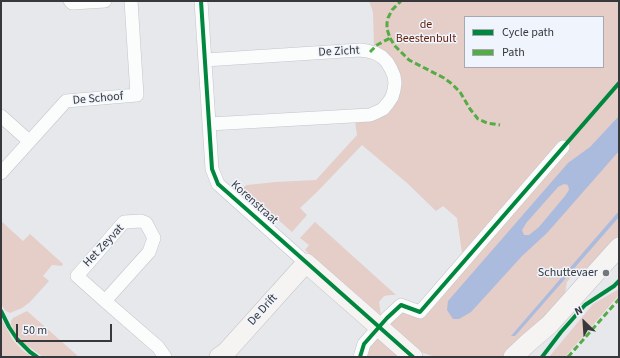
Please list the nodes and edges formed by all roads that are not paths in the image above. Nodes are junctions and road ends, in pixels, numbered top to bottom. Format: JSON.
{"nodes":[{"id":1,"x":70,"y":1,"type":"edge"},
{"id":2,"x":105,"y":1,"type":"edge"},
{"id":3,"x":130,"y":1,"type":"edge"},
{"id":4,"x":201,"y":1,"type":"edge"},
{"id":5,"x":205,"y":60,"type":"junction"},
{"id":6,"x":1,"y":116,"type":"edge"},
{"id":7,"x":209,"y":124,"type":"junction"},
{"id":8,"x":29,"y":141,"type":"junction"},
{"id":9,"x":563,"y":147,"type":"dead end"},
{"id":10,"x":1,"y":173,"type":"edge"},
{"id":11,"x":619,"y":246,"type":"edge"},
{"id":12,"x":306,"y":263,"type":"junction"},
{"id":13,"x":105,"y":301,"type":"junction"},
{"id":14,"x":550,"y":325,"type":"junction"},
{"id":15,"x":378,"y":327,"type":"junction"},
{"id":16,"x":165,"y":357,"type":"edge"},
{"id":17,"x":219,"y":357,"type":"edge"},
{"id":18,"x":360,"y":357,"type":"edge"},
{"id":19,"x":413,"y":357,"type":"edge"},
{"id":20,"x":513,"y":357,"type":"edge"},
{"id":21,"x":529,"y":357,"type":"edge"}],
"edges":[{"from":1,"to":2,"type":"street"},
{"from":3,"to":8,"type":"street","name":"De Schoof"},
{"from":4,"to":5,"type":"street","name":"Korenstraat"},
{"from":5,"to":7,"type":"street","name":"Korenstraat"},
{"from":5,"to":7,"type":"street","name":"De Zicht"},
{"from":6,"to":8,"type":"street"},
{"from":7,"to":12,"type":"street","name":"Korenstraat"},
{"from":8,"to":10,"type":"street","name":"De Schoof"},
{"from":9,"to":15,"type":"street"},
{"from":11,"to":14,"type":"street"},
{"from":12,"to":15,"type":"street","name":"Korenstraat"},
{"from":12,"to":17,"type":"street","name":"De Drift"},
{"from":13,"to":13,"type":"street","name":"Het Zeyvat"},
{"from":13,"to":16,"type":"street","name":"Het Zeyvat"},
{"from":14,"to":20,"type":"street"},
{"from":14,"to":21,"type":"street"},
{"from":15,"to":18,"type":"street"},
{"from":15,"to":19,"type":"street","name":"Korenstraat"}]}
